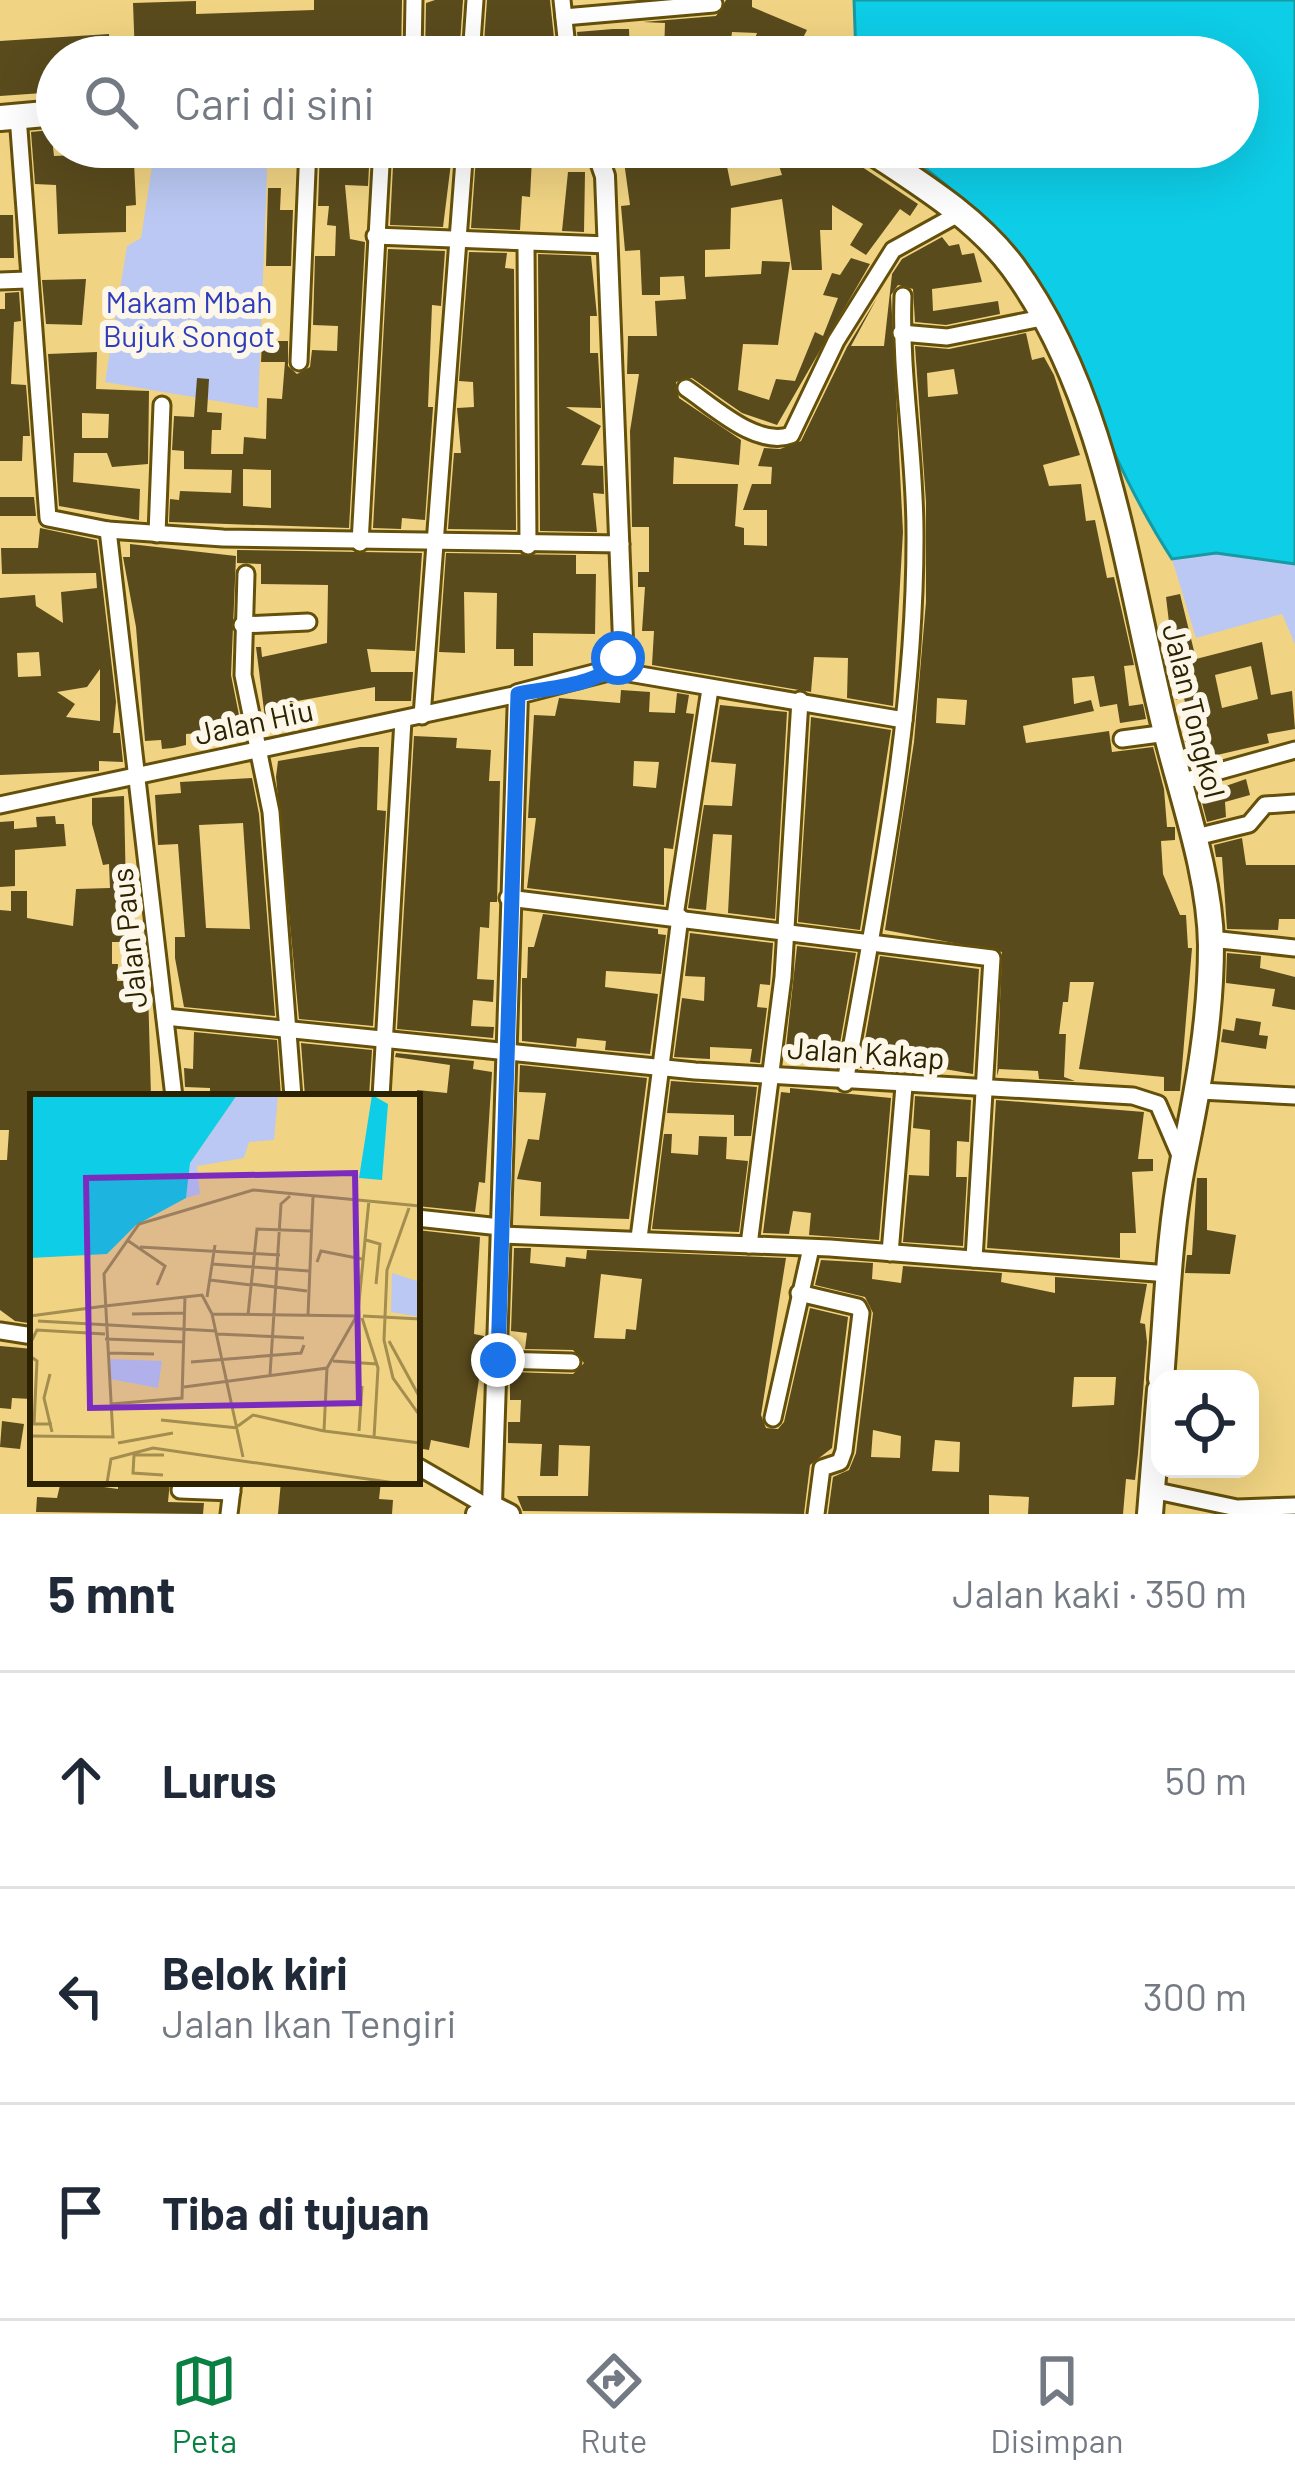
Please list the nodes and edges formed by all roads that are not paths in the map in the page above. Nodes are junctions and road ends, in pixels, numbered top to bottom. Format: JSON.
{"nodes":[{"id":1,"x":413,"y":0,"type":"edge"},
{"id":2,"x":475,"y":0,"type":"edge"},
{"id":3,"x":714,"y":4,"type":"dead end"},
{"id":4,"x":563,"y":8,"type":"edge"},
{"id":5,"x":413,"y":36,"type":"edge"},
{"id":6,"x":473,"y":36,"type":"edge"},
{"id":7,"x":9,"y":117,"type":"edge"},
{"id":8,"x":307,"y":168,"type":"edge"},
{"id":9,"x":380,"y":168,"type":"edge"},
{"id":10,"x":464,"y":168,"type":"edge"},
{"id":11,"x":602,"y":168,"type":"edge"},
{"id":12,"x":895,"y":168,"type":"edge"},
{"id":13,"x":960,"y":214,"type":"junction"},
{"id":14,"x":375,"y":236,"type":"junction"},
{"id":15,"x":459,"y":243,"type":"junction"},
{"id":16,"x":526,"y":245,"type":"junction"},
{"id":17,"x":608,"y":245,"type":"junction"},
{"id":18,"x":27,"y":280,"type":"junction"},
{"id":19,"x":0,"y":281,"type":"edge"},
{"id":20,"x":903,"y":296,"type":"dead end"},
{"id":21,"x":1042,"y":318,"type":"junction"},
{"id":22,"x":902,"y":333,"type":"junction"},
{"id":23,"x":299,"y":362,"type":"dead end"},
{"id":24,"x":686,"y":388,"type":"dead end"},
{"id":25,"x":161,"y":405,"type":"dead end"},
{"id":26,"x":108,"y":530,"type":"junction"},
{"id":27,"x":157,"y":534,"type":"junction"},
{"id":28,"x":360,"y":543,"type":"junction"},
{"id":29,"x":434,"y":544,"type":"junction"},
{"id":30,"x":621,"y":544,"type":"junction"},
{"id":31,"x":528,"y":546,"type":"junction"},
{"id":32,"x":246,"y":574,"type":"dead end"},
{"id":33,"x":308,"y":622,"type":"dead end"},
{"id":34,"x":242,"y":625,"type":"junction"},
{"id":35,"x":611,"y":670,"type":"junction"},
{"id":36,"x":710,"y":688,"type":"junction"},
{"id":37,"x":518,"y":694,"type":"junction"},
{"id":38,"x":800,"y":700,"type":"junction"},
{"id":39,"x":422,"y":716,"type":"junction"},
{"id":40,"x":403,"y":720,"type":"junction"},
{"id":41,"x":904,"y":720,"type":"junction"},
{"id":42,"x":1167,"y":733,"type":"junction"},
{"id":43,"x":1121,"y":739,"type":"dead end"},
{"id":44,"x":256,"y":750,"type":"junction"},
{"id":45,"x":1295,"y":750,"type":"edge"},
{"id":46,"x":140,"y":774,"type":"junction"},
{"id":47,"x":1180,"y":782,"type":"junction"},
{"id":48,"x":1295,"y":803,"type":"edge"},
{"id":49,"x":0,"y":805,"type":"edge"},
{"id":50,"x":1192,"y":838,"type":"junction"},
{"id":51,"x":508,"y":898,"type":"junction"},
{"id":52,"x":677,"y":916,"type":"junction"},
{"id":53,"x":786,"y":930,"type":"junction"},
{"id":54,"x":1211,"y":939,"type":"junction"},
{"id":55,"x":871,"y":943,"type":"junction"},
{"id":56,"x":1295,"y":948,"type":"edge"},
{"id":57,"x":165,"y":1017,"type":"junction"},
{"id":58,"x":291,"y":1028,"type":"junction"},
{"id":59,"x":386,"y":1036,"type":"junction"},
{"id":60,"x":504,"y":1049,"type":"junction"},
{"id":61,"x":658,"y":1067,"type":"junction"},
{"id":62,"x":766,"y":1074,"type":"junction"},
{"id":63,"x":845,"y":1083,"type":"junction"},
{"id":64,"x":904,"y":1086,"type":"junction"},
{"id":65,"x":984,"y":1088,"type":"junction"},
{"id":66,"x":1200,"y":1091,"type":"junction"},
{"id":67,"x":174,"y":1094,"type":"edge"},
{"id":68,"x":293,"y":1094,"type":"edge"},
{"id":69,"x":381,"y":1094,"type":"edge"},
{"id":70,"x":1295,"y":1096,"type":"edge"},
{"id":71,"x":1183,"y":1163,"type":"junction"},
{"id":72,"x":420,"y":1218,"type":"edge"},
{"id":73,"x":500,"y":1231,"type":"junction"},
{"id":74,"x":639,"y":1238,"type":"junction"},
{"id":75,"x":749,"y":1245,"type":"junction"},
{"id":76,"x":812,"y":1248,"type":"junction"},
{"id":77,"x":890,"y":1253,"type":"junction"},
{"id":78,"x":974,"y":1258,"type":"junction"},
{"id":79,"x":1169,"y":1274,"type":"junction"},
{"id":80,"x":800,"y":1293,"type":"junction"},
{"id":81,"x":0,"y":1331,"type":"edge"},
{"id":82,"x":30,"y":1336,"type":"edge"},
{"id":83,"x":498,"y":1360,"type":"junction"},
{"id":84,"x":572,"y":1362,"type":"dead end"},
{"id":85,"x":1162,"y":1370,"type":"edge"},
{"id":86,"x":773,"y":1418,"type":"dead end"},
{"id":87,"x":420,"y":1468,"type":"edge"},
{"id":88,"x":232,"y":1486,"type":"edge"},
{"id":89,"x":180,"y":1490,"type":"dead end"},
{"id":90,"x":1151,"y":1502,"type":"edge"},
{"id":91,"x":1295,"y":1506,"type":"edge"},
{"id":92,"x":491,"y":1510,"type":"edge"},
{"id":93,"x":1236,"y":1511,"type":"edge"},
{"id":94,"x":230,"y":1514,"type":"edge"},
{"id":95,"x":816,"y":1514,"type":"edge"}],
"edges":[{"from":1,"to":5,"type":"street"},
{"from":2,"to":6,"type":"street"},
{"from":3,"to":4,"type":"street"},
{"from":7,"to":18,"type":"street"},
{"from":8,"to":23,"type":"street"},
{"from":9,"to":14,"type":"street"},
{"from":10,"to":15,"type":"street"},
{"from":11,"to":17,"type":"main road"},
{"from":12,"to":13,"type":"highway","name":"Jalan Tongkol"},
{"from":13,"to":21,"type":"highway","name":"Jalan Tongkol"},
{"from":13,"to":24,"type":"street"},
{"from":14,"to":15,"type":"street"},
{"from":14,"to":28,"type":"street"},
{"from":15,"to":16,"type":"street"},
{"from":15,"to":29,"type":"street"},
{"from":16,"to":17,"type":"street"},
{"from":16,"to":31,"type":"street"},
{"from":17,"to":30,"type":"main road"},
{"from":18,"to":19,"type":"street"},
{"from":18,"to":26,"type":"street"},
{"from":20,"to":22,"type":"street"},
{"from":21,"to":22,"type":"street"},
{"from":21,"to":42,"type":"highway","name":"Jalan Tongkol"},
{"from":22,"to":41,"type":"street"},
{"from":25,"to":27,"type":"street"},
{"from":26,"to":27,"type":"street"},
{"from":26,"to":46,"type":"street","name":"Jalan Paus"},
{"from":27,"to":28,"type":"street"},
{"from":28,"to":29,"type":"street"},
{"from":29,"to":31,"type":"street"},
{"from":29,"to":39,"type":"street"},
{"from":30,"to":31,"type":"street"},
{"from":30,"to":35,"type":"main road"},
{"from":32,"to":34,"type":"street"},
{"from":33,"to":34,"type":"street"},
{"from":34,"to":44,"type":"street"},
{"from":35,"to":36,"type":"street"},
{"from":35,"to":37,"type":"main road"},
{"from":36,"to":38,"type":"street"},
{"from":36,"to":52,"type":"street"},
{"from":37,"to":39,"type":"street","name":"Jalan Hiu"},
{"from":37,"to":51,"type":"main road"},
{"from":38,"to":41,"type":"street"},
{"from":38,"to":53,"type":"street"},
{"from":39,"to":40,"type":"street","name":"Jalan Hiu"},
{"from":40,"to":44,"type":"street","name":"Jalan Hiu"},
{"from":40,"to":59,"type":"street"},
{"from":41,"to":55,"type":"street"},
{"from":42,"to":43,"type":"street"},
{"from":42,"to":47,"type":"highway","name":"Jalan Tongkol"},
{"from":44,"to":46,"type":"street","name":"Jalan Hiu"},
{"from":44,"to":58,"type":"street"},
{"from":45,"to":47,"type":"street"},
{"from":46,"to":49,"type":"street","name":"Jalan Hiu"},
{"from":46,"to":57,"type":"street","name":"Jalan Paus"},
{"from":47,"to":50,"type":"highway","name":"Jalan Tongkol"},
{"from":48,"to":50,"type":"street"},
{"from":50,"to":54,"type":"highway","name":"Jalan Tongkol"},
{"from":51,"to":52,"type":"street"},
{"from":51,"to":60,"type":"main road"},
{"from":52,"to":53,"type":"street"},
{"from":52,"to":61,"type":"street"},
{"from":53,"to":55,"type":"street"},
{"from":53,"to":62,"type":"street"},
{"from":54,"to":56,"type":"street"},
{"from":54,"to":66,"type":"highway","name":"Jalan Tongkol"},
{"from":55,"to":63,"type":"street"},
{"from":55,"to":65,"type":"street"},
{"from":57,"to":58,"type":"street","name":"Jalan Kakap"},
{"from":57,"to":67,"type":"street","name":"Jalan Paus"},
{"from":58,"to":59,"type":"street","name":"Jalan Kakap"},
{"from":58,"to":68,"type":"street"},
{"from":59,"to":60,"type":"street","name":"Jalan Kakap"},
{"from":59,"to":69,"type":"street"},
{"from":60,"to":61,"type":"street","name":"Jalan Kakap"},
{"from":60,"to":73,"type":"main road"},
{"from":61,"to":62,"type":"street","name":"Jalan Kakap"},
{"from":61,"to":74,"type":"street"},
{"from":62,"to":63,"type":"street","name":"Jalan Kakap"},
{"from":62,"to":75,"type":"street"},
{"from":63,"to":64,"type":"street","name":"Jalan Kakap"},
{"from":64,"to":65,"type":"street","name":"Jalan Kakap"},
{"from":64,"to":77,"type":"street"},
{"from":65,"to":71,"type":"street","name":"Jalan Kakap"},
{"from":65,"to":78,"type":"street"},
{"from":66,"to":70,"type":"street"},
{"from":66,"to":71,"type":"highway","name":"Jalan Tongkol"},
{"from":71,"to":79,"type":"highway","name":"Jalan Tongkol"},
{"from":72,"to":73,"type":"street"},
{"from":73,"to":74,"type":"street"},
{"from":73,"to":83,"type":"main road"},
{"from":74,"to":75,"type":"street"},
{"from":75,"to":76,"type":"street"},
{"from":76,"to":77,"type":"street"},
{"from":76,"to":80,"type":"street"},
{"from":77,"to":78,"type":"street"},
{"from":78,"to":79,"type":"street"},
{"from":79,"to":85,"type":"highway","name":"Jalan Tongkol"},
{"from":80,"to":86,"type":"street"},
{"from":80,"to":95,"type":"street"},
{"from":81,"to":82,"type":"street"},
{"from":83,"to":84,"type":"street"},
{"from":83,"to":92,"type":"main road"},
{"from":87,"to":92,"type":"street"},
{"from":88,"to":89,"type":"street"},
{"from":88,"to":94,"type":"street"},
{"from":90,"to":93,"type":"street"},
{"from":91,"to":93,"type":"street"}]}
